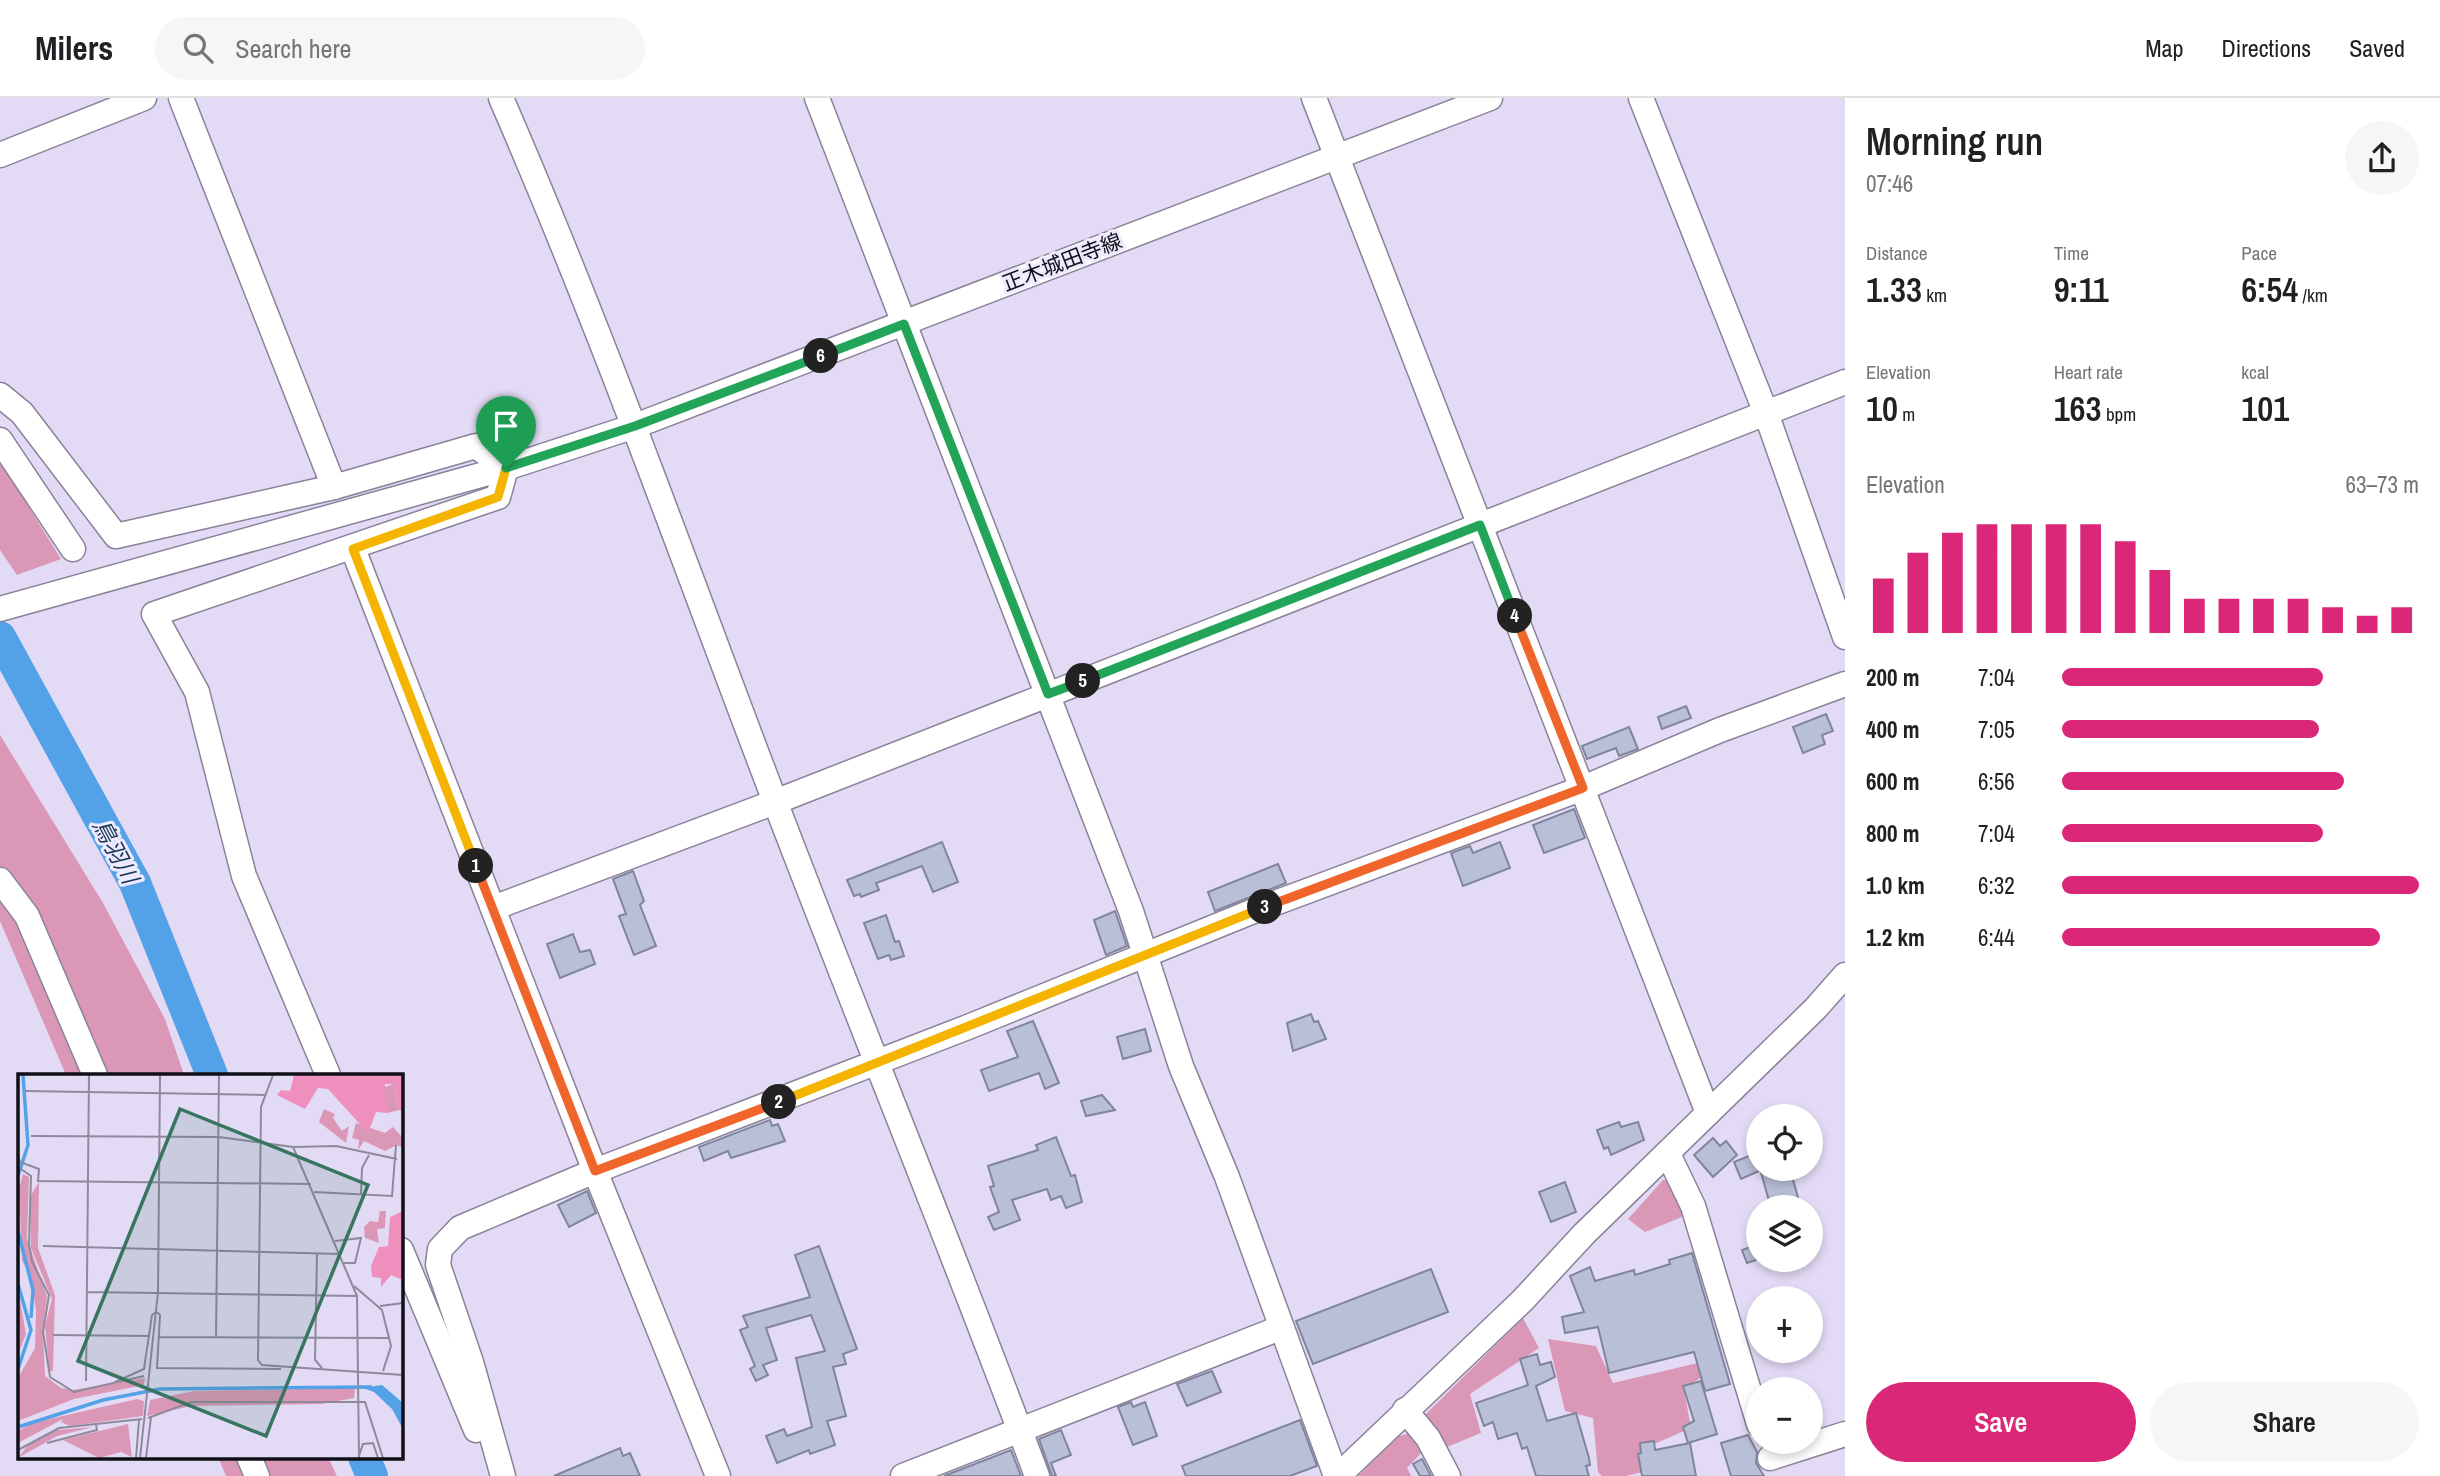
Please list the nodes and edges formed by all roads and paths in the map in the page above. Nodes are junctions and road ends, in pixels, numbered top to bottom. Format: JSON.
{"nodes":[{"id":1,"x":144,"y":98,"type":"edge"},
{"id":2,"x":181,"y":98,"type":"edge"},
{"id":3,"x":501,"y":98,"type":"edge"},
{"id":4,"x":817,"y":98,"type":"edge"},
{"id":5,"x":1314,"y":98,"type":"edge"},
{"id":6,"x":1490,"y":98,"type":"edge"},
{"id":7,"x":1641,"y":98,"type":"edge"},
{"id":8,"x":0,"y":155,"type":"edge"},
{"id":9,"x":1336,"y":156,"type":"junction"},
{"id":10,"x":904,"y":324,"type":"junction"},
{"id":11,"x":1845,"y":383,"type":"edge"},
{"id":12,"x":0,"y":395,"type":"edge"},
{"id":13,"x":1766,"y":413,"type":"junction"},
{"id":14,"x":635,"y":426,"type":"junction"},
{"id":15,"x":0,"y":440,"type":"edge"},
{"id":16,"x":506,"y":468,"type":"junction"},
{"id":17,"x":334,"y":486,"type":"junction"},
{"id":18,"x":1480,"y":525,"type":"junction"},
{"id":19,"x":73,"y":549,"type":"dead end"},
{"id":20,"x":353,"y":549,"type":"junction"},
{"id":21,"x":0,"y":609,"type":"edge"},
{"id":22,"x":1845,"y":637,"type":"edge"},
{"id":23,"x":1845,"y":684,"type":"edge"},
{"id":24,"x":1048,"y":694,"type":"junction"},
{"id":25,"x":1583,"y":788,"type":"junction"},
{"id":26,"x":775,"y":802,"type":"junction"},
{"id":27,"x":0,"y":880,"type":"edge"},
{"id":28,"x":493,"y":908,"type":"junction"},
{"id":29,"x":1147,"y":954,"type":"junction"},
{"id":30,"x":1845,"y":975,"type":"edge"},
{"id":31,"x":876,"y":1063,"type":"junction"},
{"id":32,"x":94,"y":1074,"type":"edge"},
{"id":33,"x":328,"y":1074,"type":"edge"},
{"id":34,"x":1708,"y":1113,"type":"junction"},
{"id":35,"x":1668,"y":1154,"type":"junction"},
{"id":36,"x":595,"y":1171,"type":"junction"},
{"id":37,"x":402,"y":1252,"type":"edge"},
{"id":38,"x":1280,"y":1328,"type":"junction"},
{"id":39,"x":1746,"y":1381,"type":"edge"},
{"id":40,"x":1405,"y":1410,"type":"junction"},
{"id":41,"x":1020,"y":1429,"type":"junction"},
{"id":42,"x":1845,"y":1434,"type":"edge"},
{"id":43,"x":250,"y":1458,"type":"edge"},
{"id":44,"x":1770,"y":1459,"type":"edge"},
{"id":45,"x":257,"y":1476,"type":"edge"},
{"id":46,"x":496,"y":1476,"type":"edge"},
{"id":47,"x":503,"y":1476,"type":"edge"},
{"id":48,"x":718,"y":1476,"type":"edge"},
{"id":49,"x":903,"y":1476,"type":"edge"},
{"id":50,"x":1037,"y":1476,"type":"edge"},
{"id":51,"x":1337,"y":1476,"type":"edge"},
{"id":52,"x":1448,"y":1476,"type":"edge"}],
"edges":[{"from":1,"to":8,"type":"street"},
{"from":2,"to":17,"type":"street"},
{"from":3,"to":14,"type":"street"},
{"from":4,"to":10,"type":"street"},
{"from":5,"to":9,"type":"street"},
{"from":6,"to":9,"type":"street","name":"正木城田寺線"},
{"from":7,"to":13,"type":"street"},
{"from":9,"to":10,"type":"street","name":"正木城田寺線"},
{"from":9,"to":18,"type":"street"},
{"from":10,"to":14,"type":"street","name":"正木城田寺線"},
{"from":10,"to":24,"type":"street"},
{"from":11,"to":13,"type":"street"},
{"from":12,"to":17,"type":"street"},
{"from":13,"to":18,"type":"street"},
{"from":13,"to":22,"type":"street"},
{"from":14,"to":16,"type":"street","name":"正木城田寺線"},
{"from":14,"to":26,"type":"street"},
{"from":15,"to":19,"type":"street"},
{"from":16,"to":17,"type":"street"},
{"from":16,"to":20,"type":"street"},
{"from":16,"to":21,"type":"street","name":"正木城田寺線"},
{"from":18,"to":24,"type":"street"},
{"from":18,"to":25,"type":"street"},
{"from":20,"to":28,"type":"street"},
{"from":20,"to":33,"type":"street"},
{"from":23,"to":25,"type":"street"},
{"from":24,"to":26,"type":"street"},
{"from":24,"to":29,"type":"street"},
{"from":25,"to":29,"type":"street"},
{"from":25,"to":34,"type":"street"},
{"from":26,"to":28,"type":"street"},
{"from":26,"to":31,"type":"street"},
{"from":27,"to":32,"type":"street"},
{"from":28,"to":36,"type":"street"},
{"from":29,"to":31,"type":"street"},
{"from":29,"to":38,"type":"street"},
{"from":30,"to":34,"type":"street"},
{"from":31,"to":36,"type":"street"},
{"from":31,"to":41,"type":"street"},
{"from":34,"to":35,"type":"street"},
{"from":35,"to":39,"type":"street"},
{"from":35,"to":40,"type":"street"},
{"from":36,"to":47,"type":"street"},
{"from":36,"to":48,"type":"street"},
{"from":37,"to":46,"type":"street"},
{"from":38,"to":41,"type":"street"},
{"from":38,"to":51,"type":"street"},
{"from":40,"to":51,"type":"street"},
{"from":40,"to":52,"type":"street"},
{"from":41,"to":49,"type":"street"},
{"from":41,"to":50,"type":"street"},
{"from":42,"to":44,"type":"street"},
{"from":43,"to":45,"type":"street"}]}
